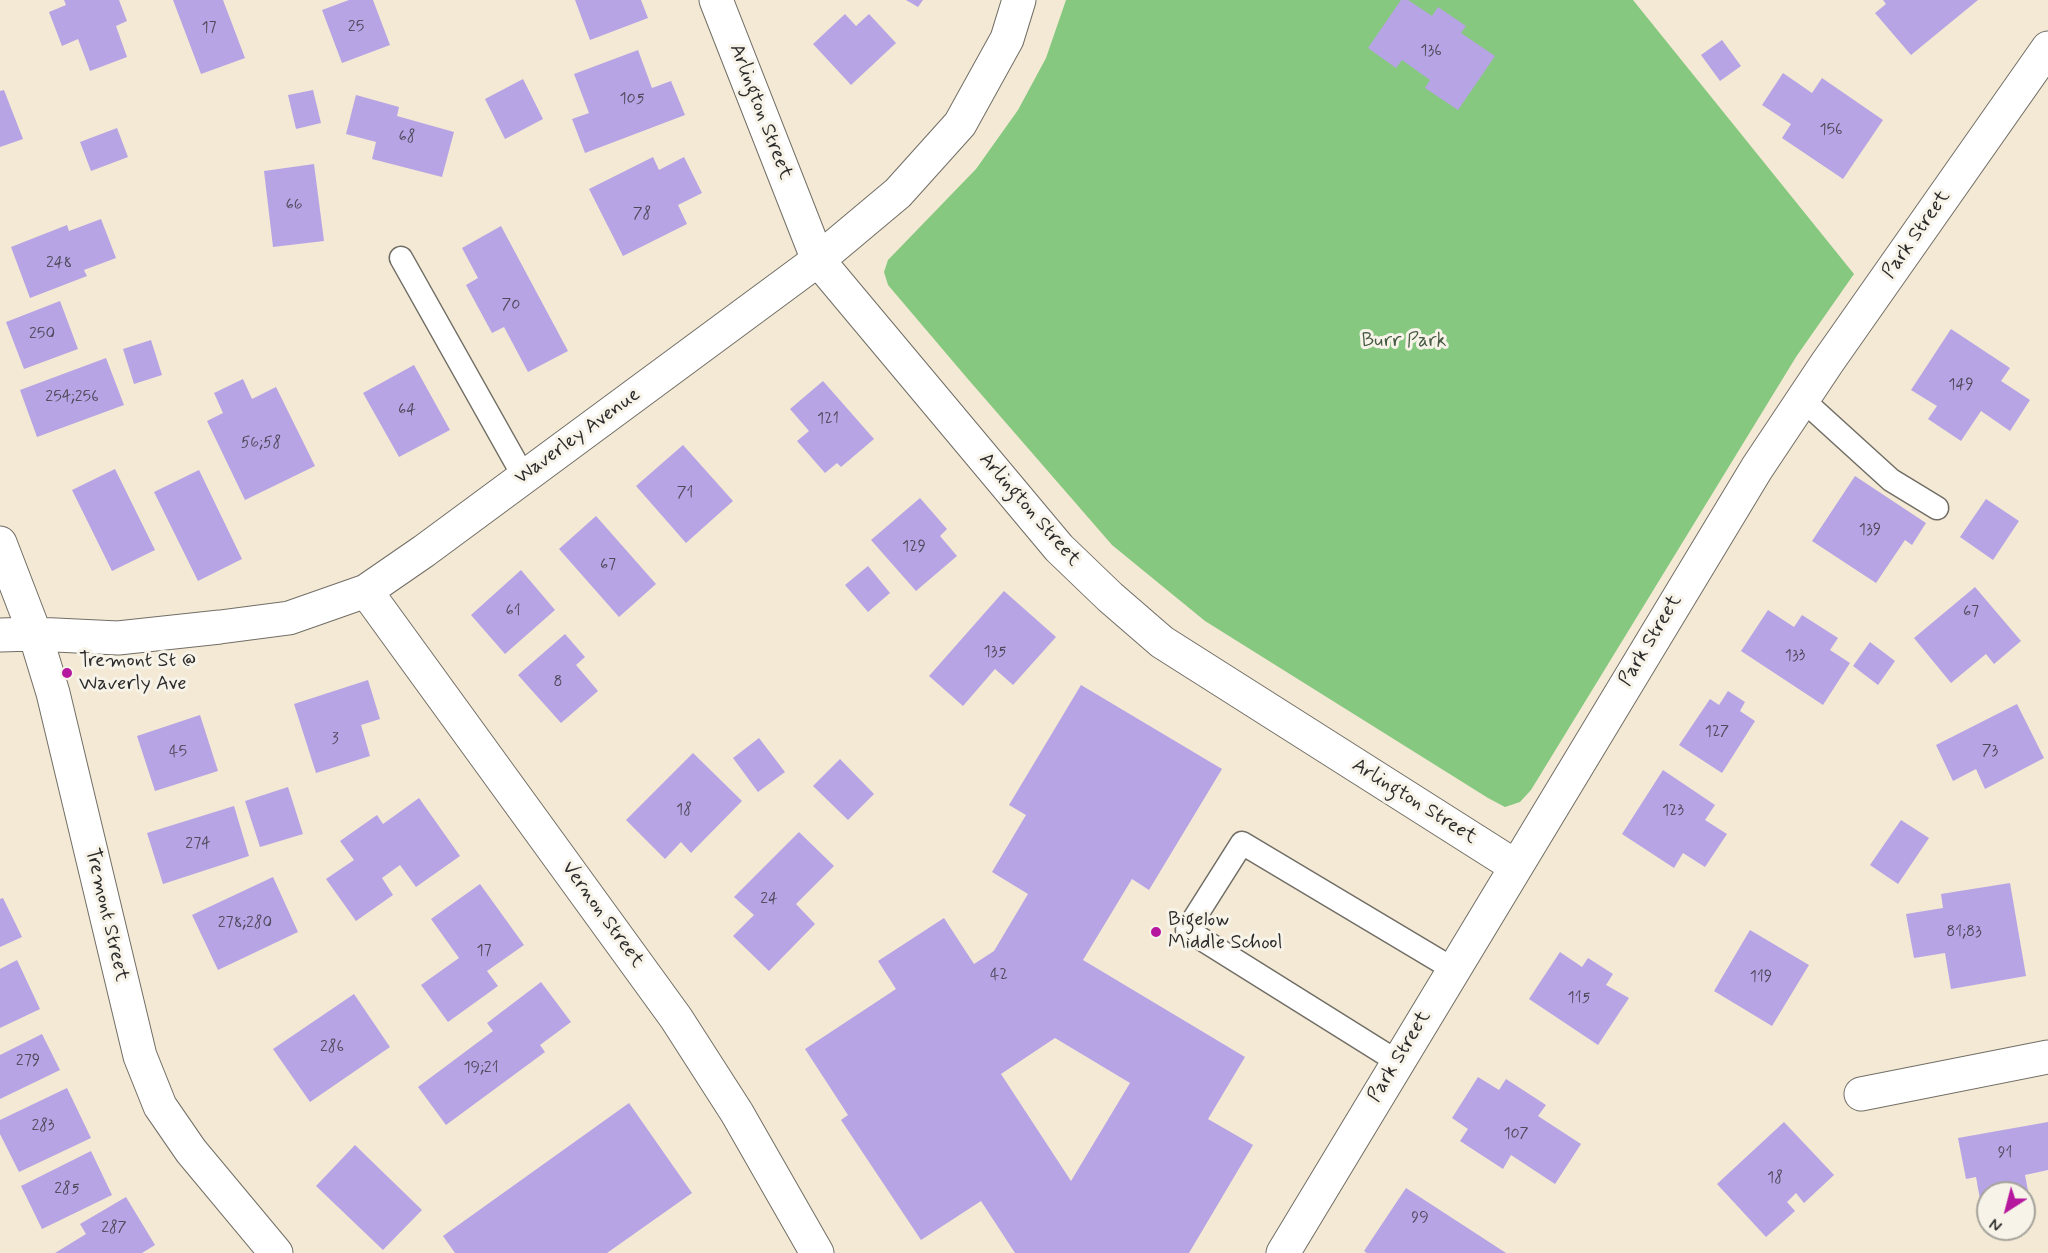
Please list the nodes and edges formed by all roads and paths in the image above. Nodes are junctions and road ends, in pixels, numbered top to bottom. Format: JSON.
{"nodes":[{"id":1,"x":716,"y":0,"type":"edge"},
{"id":2,"x":1019,"y":0,"type":"edge"},
{"id":3,"x":2048,"y":48,"type":"edge"},
{"id":4,"x":402,"y":258,"type":"dead end"},
{"id":5,"x":818,"y":260,"type":"junction"},
{"id":6,"x":1803,"y":400,"type":"junction"},
{"id":7,"x":524,"y":477,"type":"junction"},
{"id":8,"x":1936,"y":508,"type":"dead end"},
{"id":9,"x":0,"y":543,"type":"edge"},
{"id":10,"x":366,"y":591,"type":"junction"},
{"id":11,"x":35,"y":633,"type":"junction"},
{"id":12,"x":0,"y":635,"type":"edge"},
{"id":13,"x":1515,"y":867,"type":"junction"},
{"id":14,"x":1453,"y":969,"type":"junction"},
{"id":15,"x":2048,"y":1057,"type":"edge"},
{"id":16,"x":1398,"y":1062,"type":"junction"},
{"id":17,"x":1861,"y":1094,"type":"dead end"},
{"id":18,"x":276,"y":1253,"type":"edge"},
{"id":19,"x":817,"y":1253,"type":"edge"},
{"id":20,"x":1283,"y":1253,"type":"edge"}],
"edges":[{"from":1,"to":5,"type":"street","name":"Arlington Street"},
{"from":2,"to":5,"type":"street","name":"Waverley Avenue"},
{"from":3,"to":6,"type":"street","name":"Park Street"},
{"from":4,"to":7,"type":"lane"},
{"from":5,"to":7,"type":"street","name":"Waverley Avenue"},
{"from":5,"to":13,"type":"street","name":"Arlington Street"},
{"from":6,"to":8,"type":"lane"},
{"from":6,"to":13,"type":"street","name":"Park Street"},
{"from":7,"to":10,"type":"street","name":"Waverley Avenue"},
{"from":9,"to":11,"type":"street","name":"Tremont Street"},
{"from":10,"to":11,"type":"street","name":"Waverley Avenue"},
{"from":10,"to":19,"type":"street","name":"Vernon Street"},
{"from":11,"to":12,"type":"street","name":"Waverley Avenue"},
{"from":11,"to":18,"type":"street","name":"Tremont Street"},
{"from":13,"to":14,"type":"street","name":"Park Street"},
{"from":14,"to":16,"type":"street","name":"Park Street"},
{"from":14,"to":16,"type":"lane"},
{"from":15,"to":17,"type":"street"},
{"from":16,"to":20,"type":"street","name":"Park Street"}]}
